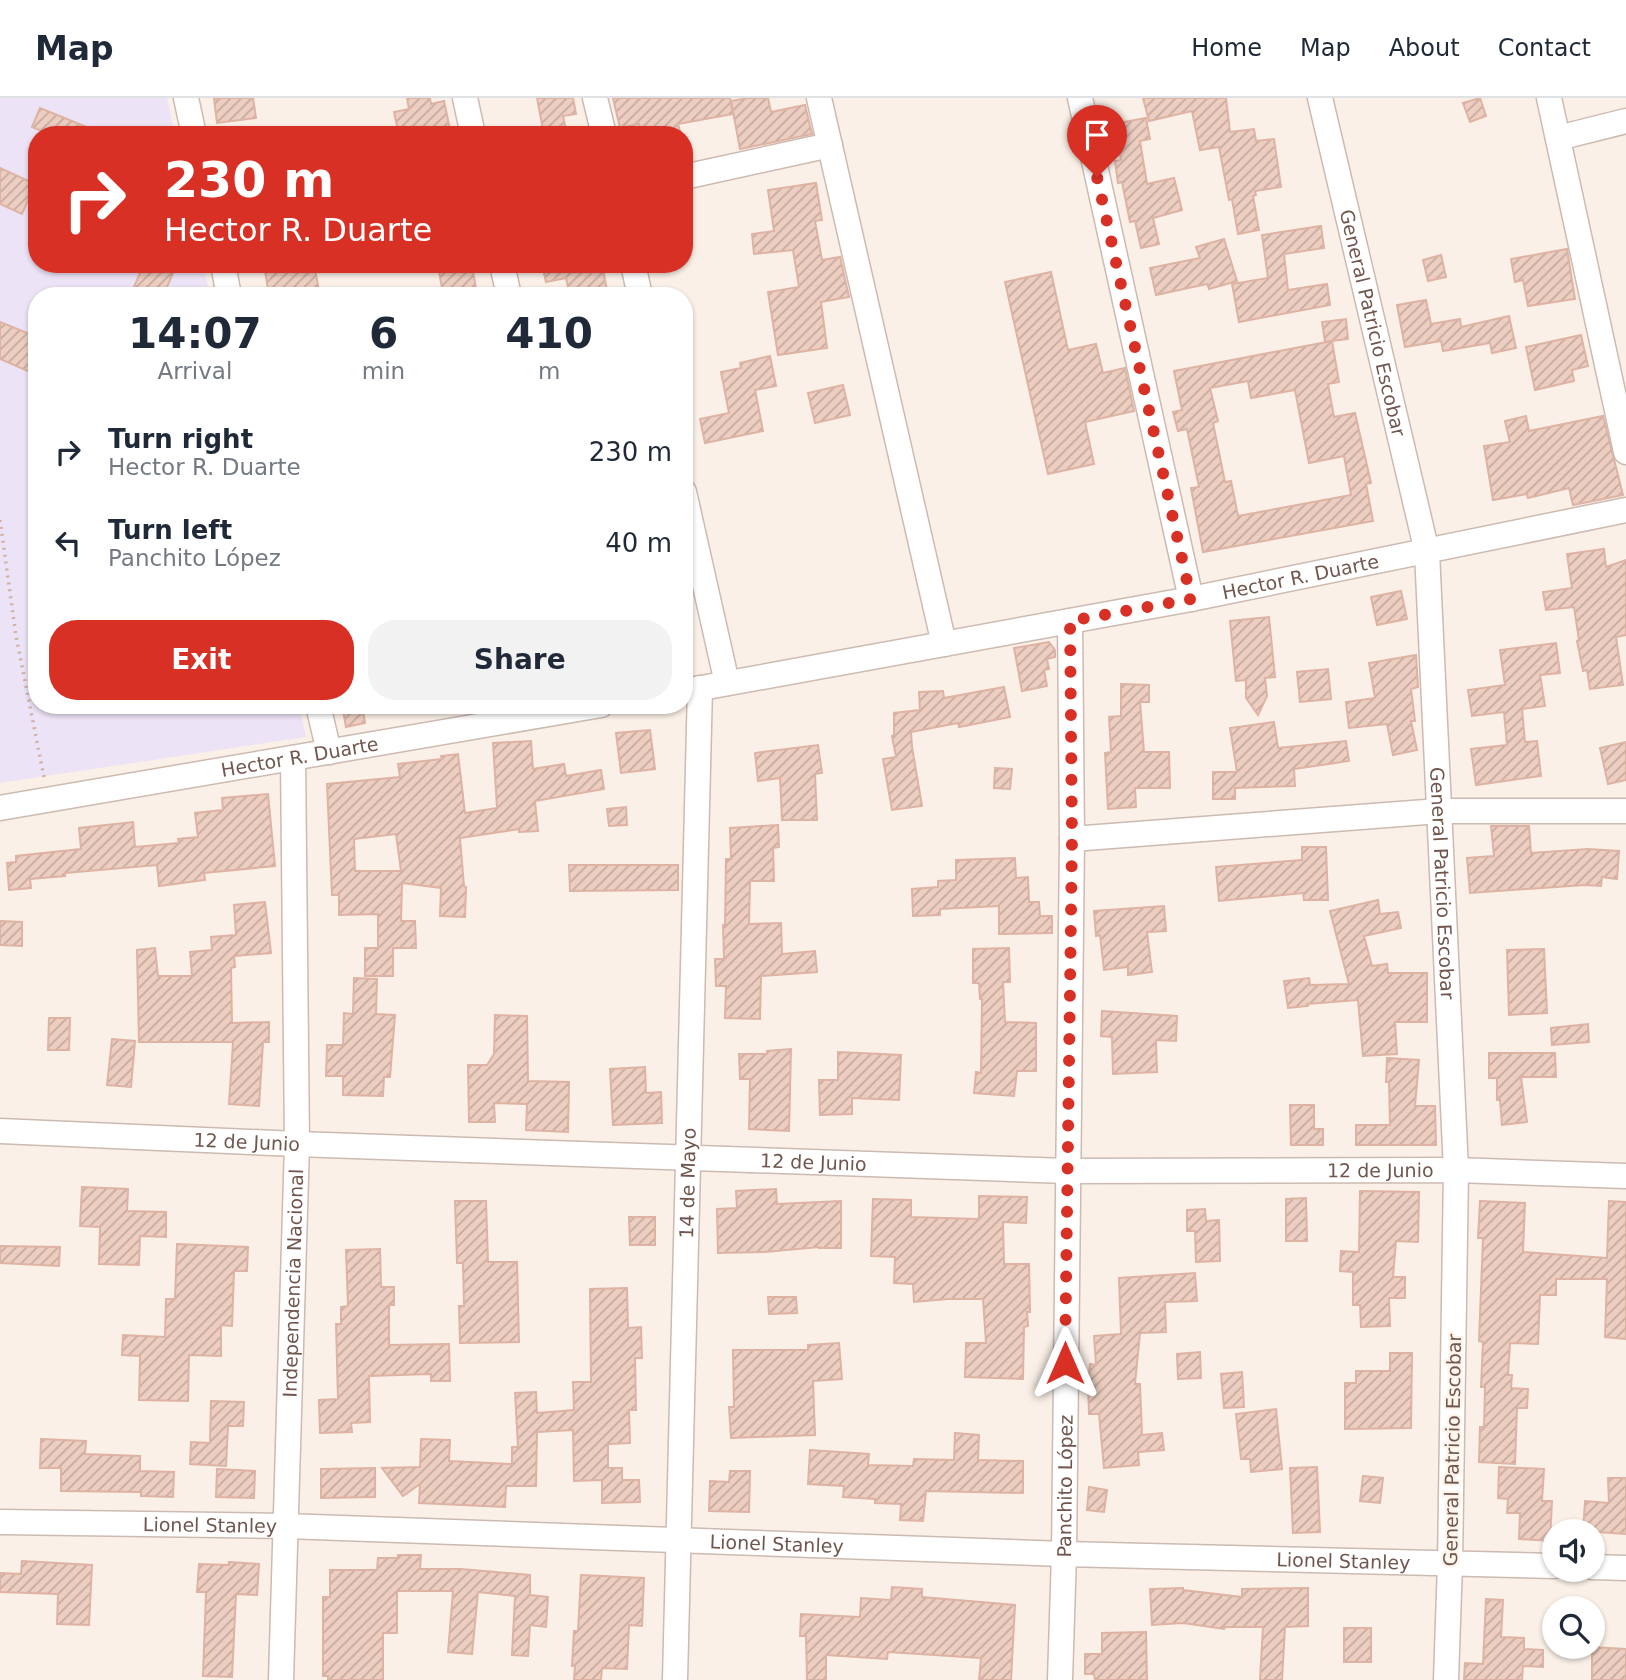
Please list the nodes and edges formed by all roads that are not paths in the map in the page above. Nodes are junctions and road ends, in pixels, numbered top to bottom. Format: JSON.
{"nodes":[{"id":1,"x":186,"y":98,"type":"edge"},
{"id":2,"x":465,"y":98,"type":"edge"},
{"id":3,"x":595,"y":98,"type":"edge"},
{"id":4,"x":819,"y":98,"type":"edge"},
{"id":5,"x":1080,"y":98,"type":"edge"},
{"id":6,"x":1320,"y":98,"type":"edge"},
{"id":7,"x":1549,"y":98,"type":"edge"},
{"id":8,"x":1626,"y":121,"type":"edge"},
{"id":9,"x":192,"y":126,"type":"edge"},
{"id":10,"x":471,"y":126,"type":"edge"},
{"id":11,"x":602,"y":126,"type":"edge"},
{"id":12,"x":1558,"y":138,"type":"junction"},
{"id":13,"x":830,"y":145,"type":"junction"},
{"id":14,"x":693,"y":175,"type":"edge"},
{"id":15,"x":1626,"y":452,"type":"edge"},
{"id":16,"x":1626,"y":510,"type":"edge"},
{"id":17,"x":693,"y":532,"type":"edge"},
{"id":18,"x":1427,"y":552,"type":"junction"},
{"id":19,"x":1191,"y":599,"type":"junction"},
{"id":20,"x":1070,"y":621,"type":"junction"},
{"id":21,"x":944,"y":644,"type":"junction"},
{"id":22,"x":727,"y":683,"type":"junction"},
{"id":23,"x":693,"y":689,"type":"edge"},
{"id":24,"x":320,"y":714,"type":"edge"},
{"id":25,"x":548,"y":714,"type":"edge"},
{"id":26,"x":692,"y":714,"type":"edge"},
{"id":27,"x":329,"y":752,"type":"junction"},
{"id":28,"x":293,"y":758,"type":"junction"},
{"id":29,"x":0,"y":808,"type":"edge"},
{"id":30,"x":1439,"y":811,"type":"junction"},
{"id":31,"x":1626,"y":811,"type":"edge"},
{"id":32,"x":1072,"y":839,"type":"junction"},
{"id":33,"x":0,"y":1130,"type":"edge"},
{"id":34,"x":298,"y":1144,"type":"junction"},
{"id":35,"x":689,"y":1158,"type":"junction"},
{"id":36,"x":1456,"y":1170,"type":"junction"},
{"id":37,"x":1067,"y":1171,"type":"junction"},
{"id":38,"x":1626,"y":1176,"type":"edge"},
{"id":39,"x":0,"y":1522,"type":"edge"},
{"id":40,"x":285,"y":1526,"type":"junction"},
{"id":41,"x":679,"y":1541,"type":"junction"},
{"id":42,"x":1064,"y":1554,"type":"junction"},
{"id":43,"x":1450,"y":1563,"type":"junction"},
{"id":44,"x":1542,"y":1566,"type":"edge"},
{"id":45,"x":1605,"y":1567,"type":"edge"},
{"id":46,"x":1626,"y":1568,"type":"edge"},
{"id":47,"x":281,"y":1680,"type":"edge"},
{"id":48,"x":675,"y":1680,"type":"edge"},
{"id":49,"x":1060,"y":1680,"type":"edge"},
{"id":50,"x":1446,"y":1680,"type":"edge"}],
"edges":[{"from":1,"to":9,"type":"street"},
{"from":2,"to":10,"type":"street"},
{"from":3,"to":11,"type":"street"},
{"from":4,"to":13,"type":"street"},
{"from":5,"to":19,"type":"street"},
{"from":6,"to":18,"type":"street","name":"General Patricio Escobar"},
{"from":7,"to":12,"type":"street"},
{"from":8,"to":12,"type":"street"},
{"from":12,"to":15,"type":"street"},
{"from":13,"to":14,"type":"street"},
{"from":13,"to":21,"type":"street"},
{"from":16,"to":18,"type":"street","name":"Hector R. Duarte"},
{"from":17,"to":22,"type":"street"},
{"from":18,"to":19,"type":"street","name":"Hector R. Duarte"},
{"from":18,"to":30,"type":"street","name":"General Patricio Escobar"},
{"from":19,"to":20,"type":"street","name":"Hector R. Duarte"},
{"from":20,"to":21,"type":"street","name":"Hector R. Duarte"},
{"from":20,"to":32,"type":"street","name":"Panchito López"},
{"from":21,"to":22,"type":"street","name":"Hector R. Duarte"},
{"from":22,"to":23,"type":"street","name":"Hector R. Duarte"},
{"from":24,"to":27,"type":"street"},
{"from":25,"to":27,"type":"street","name":"Hector R. Duarte"},
{"from":26,"to":35,"type":"street","name":"14 de Mayo"},
{"from":27,"to":28,"type":"street","name":"Hector R. Duarte"},
{"from":28,"to":29,"type":"street","name":"Hector R. Duarte"},
{"from":28,"to":34,"type":"street","name":"Independencia Nacional"},
{"from":30,"to":31,"type":"street"},
{"from":30,"to":32,"type":"street"},
{"from":30,"to":36,"type":"street","name":"General Patricio Escobar"},
{"from":32,"to":37,"type":"street","name":"Panchito López"},
{"from":33,"to":34,"type":"street","name":"12 de Junio"},
{"from":34,"to":35,"type":"street","name":"12 de Junio"},
{"from":34,"to":40,"type":"street","name":"Independencia Nacional"},
{"from":35,"to":37,"type":"street","name":"12 de Junio"},
{"from":35,"to":41,"type":"street","name":"14 de Mayo"},
{"from":36,"to":37,"type":"street","name":"12 de Junio"},
{"from":36,"to":38,"type":"street","name":"12 de Junio"},
{"from":36,"to":43,"type":"street","name":"General Patricio Escobar"},
{"from":37,"to":42,"type":"street","name":"Panchito López"},
{"from":39,"to":40,"type":"street","name":"Lionel Stanley"},
{"from":40,"to":41,"type":"street","name":"Lionel Stanley"},
{"from":40,"to":47,"type":"street","name":"Independencia Nacional"},
{"from":41,"to":42,"type":"street","name":"Lionel Stanley"},
{"from":41,"to":48,"type":"street","name":"14 de Mayo"},
{"from":42,"to":43,"type":"street","name":"Lionel Stanley"},
{"from":42,"to":49,"type":"street","name":"Panchito López"},
{"from":43,"to":44,"type":"street","name":"Lionel Stanley"},
{"from":43,"to":50,"type":"street","name":"General Patricio Escobar"},
{"from":45,"to":46,"type":"street"}]}
